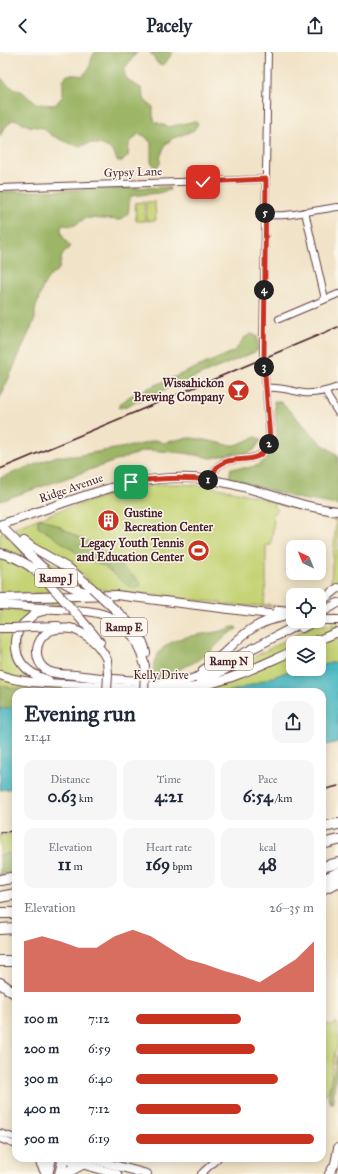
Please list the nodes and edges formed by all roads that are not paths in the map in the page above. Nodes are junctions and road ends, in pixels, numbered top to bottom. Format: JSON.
{"nodes":[{"id":1,"x":268,"y":52,"type":"edge"},
{"id":2,"x":266,"y":179,"type":"junction"},
{"id":3,"x":0,"y":188,"type":"edge"},
{"id":4,"x":338,"y":207,"type":"edge"},
{"id":5,"x":305,"y":212,"type":"junction"},
{"id":6,"x":265,"y":215,"type":"junction"},
{"id":7,"x":338,"y":294,"type":"edge"},
{"id":8,"x":325,"y":299,"type":"junction"},
{"id":9,"x":279,"y":319,"type":"dead end"},
{"id":10,"x":338,"y":387,"type":"edge"},
{"id":11,"x":266,"y":388,"type":"junction"},
{"id":12,"x":326,"y":391,"type":"junction"},
{"id":13,"x":338,"y":413,"type":"edge"},
{"id":14,"x":211,"y":480,"type":"junction"},
{"id":15,"x":338,"y":511,"type":"edge"},
{"id":16,"x":1,"y":524,"type":"edge"},
{"id":17,"x":0,"y":553,"type":"edge"},
{"id":18,"x":338,"y":588,"type":"edge"},
{"id":19,"x":326,"y":597,"type":"edge"},
{"id":20,"x":0,"y":598,"type":"edge"},
{"id":21,"x":104,"y":598,"type":"junction"},
{"id":22,"x":0,"y":605,"type":"edge"},
{"id":23,"x":337,"y":606,"type":"edge"},
{"id":24,"x":54,"y":609,"type":"junction"},
{"id":25,"x":326,"y":611,"type":"edge"},
{"id":26,"x":286,"y":614,"type":"edge"},
{"id":27,"x":326,"y":614,"type":"edge"},
{"id":28,"x":286,"y":616,"type":"edge"},
{"id":29,"x":326,"y":619,"type":"edge"},
{"id":30,"x":338,"y":620,"type":"edge"},
{"id":31,"x":26,"y":626,"type":"junction"},
{"id":32,"x":0,"y":628,"type":"edge"},
{"id":33,"x":295,"y":628,"type":"edge"},
{"id":34,"x":297,"y":628,"type":"edge"},
{"id":35,"x":74,"y":629,"type":"junction"},
{"id":36,"x":16,"y":630,"type":"junction"},
{"id":37,"x":338,"y":632,"type":"edge"},
{"id":38,"x":326,"y":637,"type":"edge"},
{"id":39,"x":286,"y":654,"type":"edge"},
{"id":40,"x":107,"y":660,"type":"junction"},
{"id":41,"x":145,"y":669,"type":"junction"},
{"id":42,"x":0,"y":675,"type":"edge"},
{"id":43,"x":0,"y":680,"type":"edge"},
{"id":44,"x":23,"y":681,"type":"junction"},
{"id":45,"x":163,"y":682,"type":"junction"},
{"id":46,"x":64,"y":684,"type":"junction"},
{"id":47,"x":107,"y":688,"type":"edge"},
{"id":48,"x":144,"y":688,"type":"edge"},
{"id":49,"x":157,"y":688,"type":"edge"},
{"id":50,"x":183,"y":688,"type":"edge"},
{"id":51,"x":186,"y":688,"type":"edge"},
{"id":52,"x":338,"y":824,"type":"edge"},
{"id":53,"x":326,"y":826,"type":"edge"},
{"id":54,"x":338,"y":840,"type":"edge"},
{"id":55,"x":326,"y":843,"type":"edge"},
{"id":56,"x":338,"y":863,"type":"edge"},
{"id":57,"x":326,"y":866,"type":"edge"},
{"id":58,"x":338,"y":873,"type":"edge"},
{"id":59,"x":12,"y":878,"type":"edge"},
{"id":60,"x":326,"y":878,"type":"edge"},
{"id":61,"x":0,"y":880,"type":"edge"},
{"id":62,"x":338,"y":882,"type":"edge"},
{"id":63,"x":326,"y":887,"type":"edge"},
{"id":64,"x":12,"y":894,"type":"edge"},
{"id":65,"x":0,"y":896,"type":"edge"},
{"id":66,"x":0,"y":913,"type":"edge"},
{"id":67,"x":12,"y":913,"type":"edge"},
{"id":68,"x":12,"y":928,"type":"edge"},
{"id":69,"x":0,"y":929,"type":"edge"},
{"id":70,"x":0,"y":961,"type":"edge"},
{"id":71,"x":12,"y":961,"type":"edge"},
{"id":72,"x":0,"y":983,"type":"edge"},
{"id":73,"x":12,"y":991,"type":"edge"},
{"id":74,"x":0,"y":1133,"type":"edge"},
{"id":75,"x":12,"y":1137,"type":"edge"},
{"id":76,"x":0,"y":1139,"type":"edge"},
{"id":77,"x":12,"y":1144,"type":"edge"},
{"id":78,"x":338,"y":1148,"type":"edge"},
{"id":79,"x":41,"y":1162,"type":"edge"},
{"id":80,"x":50,"y":1162,"type":"edge"},
{"id":81,"x":62,"y":1162,"type":"edge"},
{"id":82,"x":85,"y":1162,"type":"edge"},
{"id":83,"x":92,"y":1162,"type":"edge"},
{"id":84,"x":96,"y":1162,"type":"edge"},
{"id":85,"x":214,"y":1162,"type":"edge"},
{"id":86,"x":47,"y":1174,"type":"edge"},
{"id":87,"x":60,"y":1174,"type":"edge"},
{"id":88,"x":66,"y":1174,"type":"edge"},
{"id":89,"x":117,"y":1174,"type":"edge"},
{"id":90,"x":147,"y":1174,"type":"edge"},
{"id":91,"x":201,"y":1174,"type":"edge"},
{"id":92,"x":329,"y":1174,"type":"edge"}],
"edges":[{"from":1,"to":2,"type":"street"},
{"from":2,"to":3,"type":"street","name":"Gypsy Lane"},
{"from":2,"to":6,"type":"street"},
{"from":4,"to":5,"type":"street"},
{"from":5,"to":6,"type":"street"},
{"from":5,"to":8,"type":"street"},
{"from":6,"to":11,"type":"street"},
{"from":7,"to":8,"type":"street"},
{"from":8,"to":9,"type":"street"},
{"from":10,"to":12,"type":"street"},
{"from":11,"to":12,"type":"street"},
{"from":11,"to":14,"type":"street"},
{"from":12,"to":13,"type":"street"},
{"from":14,"to":15,"type":"main road","name":"Ridge Avenue"},
{"from":14,"to":16,"type":"main road","name":"Ridge Avenue"},
{"from":16,"to":21,"type":"main road","bridge":true},
{"from":16,"to":21,"type":"main road","number":"Ramp J"},
{"from":17,"to":40,"type":"main road","bridge":true},
{"from":18,"to":19,"type":"main road"},
{"from":20,"to":21,"type":"main road"},
{"from":21,"to":26,"type":"main road"},
{"from":21,"to":41,"type":"main road"},
{"from":22,"to":24,"type":"main road","number":"Ramp E"},
{"from":23,"to":25,"type":"main road"},
{"from":23,"to":27,"type":"main road"},
{"from":24,"to":31,"type":"main road"},
{"from":24,"to":41,"type":"main road","number":"Ramp E"},
{"from":28,"to":45,"type":"main road"},
{"from":29,"to":30,"type":"main road"},
{"from":31,"to":35,"type":"main road"},
{"from":31,"to":36,"type":"main road","bridge":true},
{"from":32,"to":36,"type":"main road"},
{"from":33,"to":45,"type":"main road","number":"Ramp N"},
{"from":34,"to":50,"type":"main road"},
{"from":35,"to":40,"type":"main road"},
{"from":35,"to":45,"type":"main road","number":"Ramp N"},
{"from":36,"to":46,"type":"main road"},
{"from":37,"to":38,"type":"main road"},
{"from":39,"to":51,"type":"main road","name":"Kelly Drive"},
{"from":40,"to":47,"type":"main road","bridge":true},
{"from":41,"to":48,"type":"main road","bridge":true},
{"from":42,"to":44,"type":"main road","name":"Kelly Drive"},
{"from":43,"to":44,"type":"main road"},
{"from":44,"to":46,"type":"main road","name":"Kelly Drive"},
{"from":46,"to":49,"type":"main road","name":"Kelly Drive"},
{"from":52,"to":53,"type":"highway"},
{"from":54,"to":55,"type":"highway"},
{"from":56,"to":57,"type":"highway"},
{"from":58,"to":60,"type":"highway"},
{"from":59,"to":61,"type":"highway"},
{"from":62,"to":63,"type":"highway"},
{"from":64,"to":65,"type":"highway"},
{"from":66,"to":67,"type":"highway"},
{"from":68,"to":69,"type":"highway"},
{"from":70,"to":71,"type":"highway"},
{"from":72,"to":73,"type":"highway"},
{"from":74,"to":75,"type":"street"},
{"from":76,"to":77,"type":"street"},
{"from":78,"to":92,"type":"main road"},
{"from":79,"to":86,"type":"highway"},
{"from":80,"to":86,"type":"highway"},
{"from":81,"to":87,"type":"highway"},
{"from":82,"to":88,"type":"highway"},
{"from":83,"to":89,"type":"main road"},
{"from":84,"to":90,"type":"main road"},
{"from":85,"to":91,"type":"street"}]}
